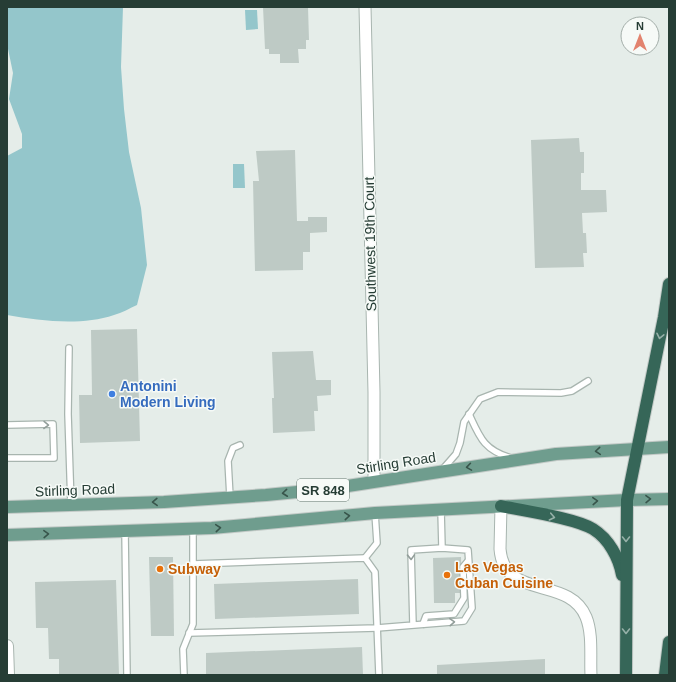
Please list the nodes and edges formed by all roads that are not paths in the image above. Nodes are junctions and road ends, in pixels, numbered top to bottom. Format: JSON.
{"nodes":[{"id":1,"x":364,"y":7,"type":"edge"},
{"id":2,"x":669,"y":284,"type":"edge"},
{"id":3,"x":70,"y":348,"type":"dead end"},
{"id":4,"x":588,"y":381,"type":"dead end"},
{"id":5,"x":469,"y":414,"type":"junction"},
{"id":6,"x":7,"y":425,"type":"edge"},
{"id":7,"x":240,"y":445,"type":"dead end"},
{"id":8,"x":669,"y":447,"type":"edge"},
{"id":9,"x":637,"y":448,"type":"junction"},
{"id":10,"x":7,"y":458,"type":"edge"},
{"id":11,"x":517,"y":460,"type":"junction"},
{"id":12,"x":441,"y":471,"type":"junction"},
{"id":13,"x":374,"y":482,"type":"junction"},
{"id":14,"x":230,"y":498,"type":"junction"},
{"id":15,"x":669,"y":499,"type":"edge"},
{"id":16,"x":627,"y":500,"type":"junction"},
{"id":17,"x":71,"y":505,"type":"junction"},
{"id":18,"x":501,"y":506,"type":"junction"},
{"id":19,"x":7,"y":507,"type":"edge"},
{"id":20,"x":441,"y":510,"type":"junction"},
{"id":21,"x":375,"y":513,"type":"junction"},
{"id":22,"x":193,"y":529,"type":"junction"},
{"id":23,"x":125,"y":531,"type":"junction"},
{"id":24,"x":7,"y":535,"type":"edge"},
{"id":25,"x":442,"y":548,"type":"junction"},
{"id":26,"x":365,"y":558,"type":"junction"},
{"id":27,"x":468,"y":561,"type":"junction"},
{"id":28,"x":193,"y":564,"type":"junction"},
{"id":29,"x":626,"y":596,"type":"junction"},
{"id":30,"x":423,"y":624,"type":"junction"},
{"id":31,"x":413,"y":625,"type":"junction"},
{"id":32,"x":377,"y":628,"type":"junction"},
{"id":33,"x":189,"y":633,"type":"junction"},
{"id":34,"x":669,"y":642,"type":"edge"},
{"id":35,"x":7,"y":646,"type":"edge"},
{"id":36,"x":8,"y":675,"type":"edge"},
{"id":37,"x":127,"y":675,"type":"edge"},
{"id":38,"x":184,"y":675,"type":"edge"},
{"id":39,"x":379,"y":675,"type":"edge"},
{"id":40,"x":591,"y":675,"type":"edge"},
{"id":41,"x":626,"y":675,"type":"edge"},
{"id":42,"x":665,"y":675,"type":"edge"}],
"edges":[{"from":1,"to":13,"type":"street","name":"Southwest 19th Court"},
{"from":2,"to":9,"type":"highway","one_way":true},
{"from":3,"to":17,"type":"lane"},
{"from":4,"to":5,"type":"lane"},
{"from":5,"to":11,"type":"lane"},
{"from":5,"to":12,"type":"lane"},
{"from":6,"to":10,"type":"lane","one_way":true},
{"from":7,"to":14,"type":"lane"},
{"from":8,"to":9,"type":"main road","name":"Stirling Road","number":"SR 848"},
{"from":9,"to":11,"type":"main road","name":"Stirling Road","number":"SR 848","one_way":true},
{"from":9,"to":16,"type":"highway"},
{"from":11,"to":12,"type":"main road","name":"Stirling Road","number":"SR 848","one_way":true},
{"from":12,"to":13,"type":"main road","name":"Stirling Road","number":"SR 848"},
{"from":13,"to":14,"type":"main road","name":"Stirling Road","number":"SR 848","one_way":true},
{"from":14,"to":17,"type":"main road","name":"Stirling Road","number":"SR 848","one_way":true},
{"from":16,"to":15,"type":"main road","number":"SR 848","one_way":true},
{"from":18,"to":16,"type":"main road","number":"SR 848","one_way":true},
{"from":16,"to":29,"type":"highway","one_way":true},
{"from":17,"to":19,"type":"main road","name":"Stirling Road","number":"SR 848"},
{"from":18,"to":20,"type":"main road","number":"SR 848"},
{"from":18,"to":29,"type":"highway","one_way":true},
{"from":18,"to":40,"type":"street"},
{"from":20,"to":21,"type":"main road","number":"SR 848"},
{"from":20,"to":25,"type":"lane"},
{"from":22,"to":21,"type":"main road","number":"SR 848","one_way":true},
{"from":21,"to":26,"type":"lane"},
{"from":22,"to":23,"type":"main road","number":"SR 848"},
{"from":22,"to":28,"type":"lane"},
{"from":24,"to":23,"type":"main road","number":"SR 848","one_way":true},
{"from":23,"to":37,"type":"lane"},
{"from":25,"to":27,"type":"lane"},
{"from":25,"to":31,"type":"lane","one_way":true},
{"from":26,"to":28,"type":"lane"},
{"from":26,"to":32,"type":"lane"},
{"from":27,"to":30,"type":"lane"},
{"from":30,"to":27,"type":"lane","one_way":true},
{"from":28,"to":33,"type":"lane"},
{"from":29,"to":41,"type":"highway","one_way":true},
{"from":30,"to":31,"type":"lane"},
{"from":31,"to":32,"type":"lane"},
{"from":32,"to":33,"type":"lane"},
{"from":32,"to":39,"type":"lane"},
{"from":33,"to":38,"type":"lane"},
{"from":34,"to":42,"type":"highway"},
{"from":35,"to":36,"type":"street"}]}
